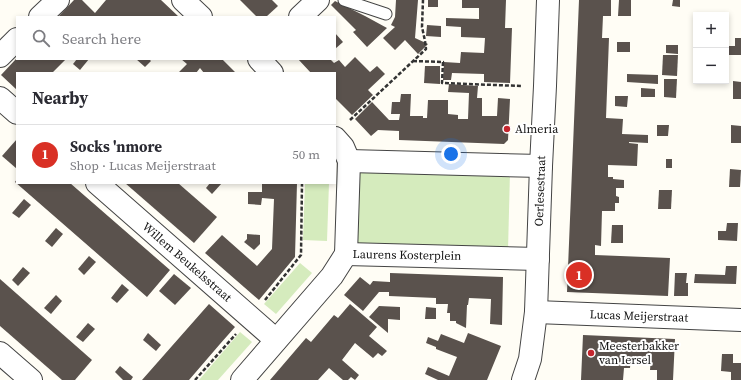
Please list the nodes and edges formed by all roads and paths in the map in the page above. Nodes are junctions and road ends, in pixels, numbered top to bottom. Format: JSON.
{"nodes":[{"id":1,"x":58,"y":0,"type":"edge"},
{"id":2,"x":183,"y":0,"type":"edge"},
{"id":3,"x":318,"y":0,"type":"edge"},
{"id":4,"x":344,"y":0,"type":"edge"},
{"id":5,"x":423,"y":0,"type":"edge"},
{"id":6,"x":548,"y":0,"type":"edge"},
{"id":7,"x":386,"y":14,"type":"dead end"},
{"id":8,"x":41,"y":16,"type":"edge"},
{"id":9,"x":199,"y":16,"type":"edge"},
{"id":10,"x":301,"y":16,"type":"edge"},
{"id":11,"x":16,"y":40,"type":"edge"},
{"id":12,"x":0,"y":56,"type":"edge"},
{"id":13,"x":260,"y":60,"type":"edge"},
{"id":14,"x":413,"y":61,"type":"junction"},
{"id":15,"x":271,"y":72,"type":"edge"},
{"id":16,"x":545,"y":86,"type":"junction"},
{"id":17,"x":0,"y":98,"type":"edge"},
{"id":18,"x":16,"y":112,"type":"edge"},
{"id":19,"x":349,"y":121,"type":"dead end"},
{"id":20,"x":336,"y":139,"type":"edge"},
{"id":21,"x":349,"y":161,"type":"junction"},
{"id":22,"x":541,"y":166,"type":"junction"},
{"id":23,"x":98,"y":184,"type":"edge"},
{"id":24,"x":302,"y":184,"type":"edge"},
{"id":25,"x":346,"y":254,"type":"junction"},
{"id":26,"x":538,"y":259,"type":"junction"},
{"id":27,"x":536,"y":312,"type":"junction"},
{"id":28,"x":250,"y":318,"type":"junction"},
{"id":29,"x":741,"y":320,"type":"edge"},
{"id":30,"x":276,"y":340,"type":"junction"},
{"id":31,"x":0,"y":353,"type":"edge"},
{"id":32,"x":31,"y":380,"type":"edge"},
{"id":33,"x":195,"y":380,"type":"edge"},
{"id":34,"x":242,"y":380,"type":"edge"},
{"id":35,"x":523,"y":380,"type":"edge"}],
"edges":[{"from":1,"to":8,"type":"street"},
{"from":2,"to":9,"type":"street"},
{"from":3,"to":10,"type":"street"},
{"from":4,"to":7,"type":"lane"},
{"from":5,"to":14,"type":"path"},
{"from":6,"to":16,"type":"street","name":"Oerlesestraat"},
{"from":11,"to":12,"type":"street"},
{"from":13,"to":15,"type":"street"},
{"from":14,"to":16,"type":"path"},
{"from":14,"to":19,"type":"path"},
{"from":16,"to":22,"type":"street","name":"Oerlesestraat"},
{"from":17,"to":18,"type":"street"},
{"from":20,"to":21,"type":"street"},
{"from":21,"to":22,"type":"street"},
{"from":21,"to":25,"type":"street","name":"Laurens Kosterplein"},
{"from":22,"to":26,"type":"street","name":"Oerlesestraat"},
{"from":23,"to":28,"type":"street","name":"Willem Beukelsstraat"},
{"from":24,"to":28,"type":"path"},
{"from":25,"to":26,"type":"street","name":"Laurens Kosterplein"},
{"from":25,"to":30,"type":"street"},
{"from":26,"to":27,"type":"street","name":"Oerlesestraat"},
{"from":27,"to":29,"type":"street","name":"Lucas Meijerstraat"},
{"from":27,"to":35,"type":"street","name":"Oerlesestraat"},
{"from":28,"to":30,"type":"street","name":"Willem Beukelsstraat"},
{"from":28,"to":33,"type":"path"},
{"from":30,"to":34,"type":"street"},
{"from":31,"to":32,"type":"street"}]}
